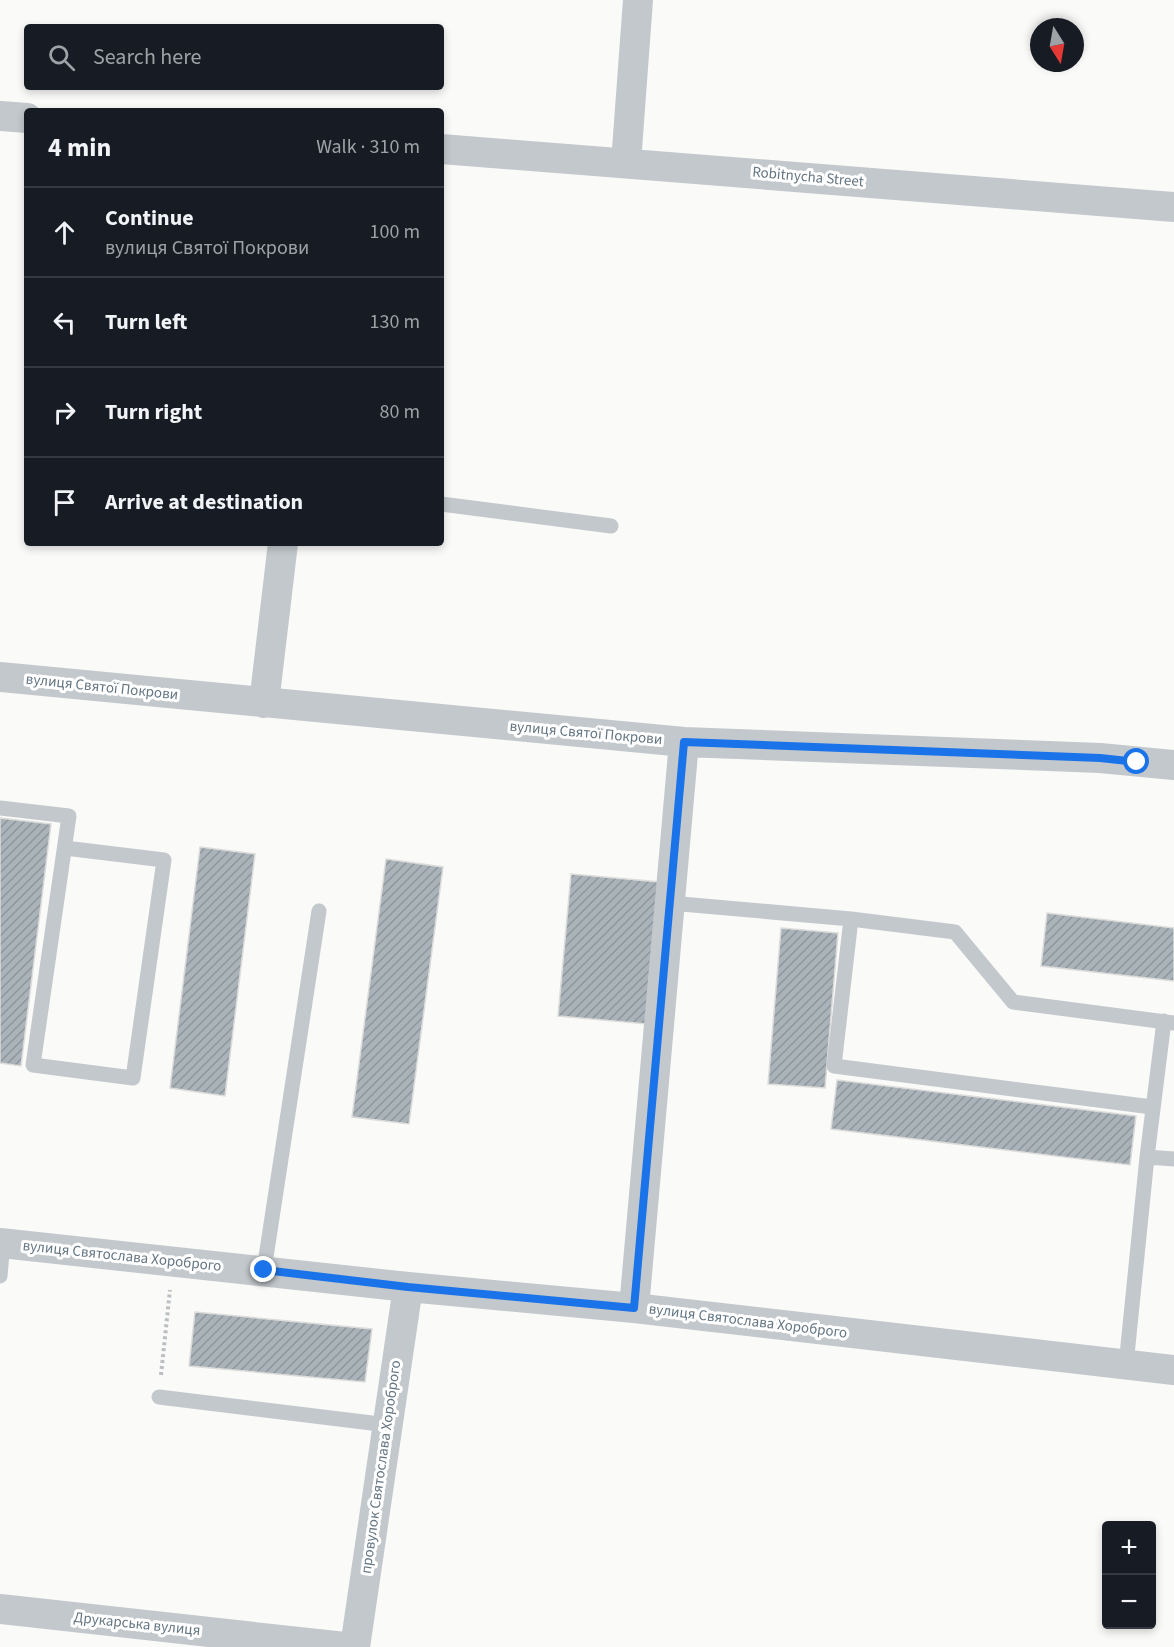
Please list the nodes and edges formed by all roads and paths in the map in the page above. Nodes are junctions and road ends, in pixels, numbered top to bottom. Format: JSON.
{"nodes":[{"id":1,"x":638,"y":0,"type":"edge"},
{"id":2,"x":0,"y":116,"type":"edge"},
{"id":3,"x":24,"y":118,"type":"edge"},
{"id":4,"x":444,"y":149,"type":"edge"},
{"id":5,"x":626,"y":163,"type":"junction"},
{"id":6,"x":1174,"y":207,"type":"edge"},
{"id":7,"x":444,"y":504,"type":"edge"},
{"id":8,"x":611,"y":526,"type":"dead end"},
{"id":9,"x":283,"y":546,"type":"edge"},
{"id":10,"x":0,"y":677,"type":"edge"},
{"id":11,"x":264,"y":704,"type":"junction"},
{"id":12,"x":684,"y":742,"type":"junction"},
{"id":13,"x":1174,"y":765,"type":"edge"},
{"id":14,"x":0,"y":808,"type":"edge"},
{"id":15,"x":65,"y":848,"type":"junction"},
{"id":16,"x":670,"y":903,"type":"junction"},
{"id":17,"x":319,"y":911,"type":"dead end"},
{"id":18,"x":851,"y":919,"type":"junction"},
{"id":19,"x":1169,"y":1022,"type":"edge"},
{"id":20,"x":1152,"y":1107,"type":"junction"},
{"id":21,"x":1147,"y":1157,"type":"junction"},
{"id":22,"x":1174,"y":1160,"type":"edge"},
{"id":23,"x":1,"y":1243,"type":"edge"},
{"id":24,"x":172,"y":1261,"type":"junction"},
{"id":25,"x":264,"y":1270,"type":"junction"},
{"id":26,"x":0,"y":1276,"type":"edge"},
{"id":27,"x":408,"y":1287,"type":"junction"},
{"id":28,"x":634,"y":1308,"type":"junction"},
{"id":29,"x":1126,"y":1365,"type":"junction"},
{"id":30,"x":1174,"y":1370,"type":"edge"},
{"id":31,"x":159,"y":1397,"type":"joint"},
{"id":32,"x":388,"y":1425,"type":"junction"},
{"id":33,"x":0,"y":1609,"type":"edge"},
{"id":34,"x":345,"y":1647,"type":"edge"},
{"id":35,"x":355,"y":1647,"type":"edge"}],
"edges":[{"from":1,"to":5,"type":"street"},
{"from":2,"to":3,"type":"street"},
{"from":4,"to":5,"type":"street","name":"Robitnycha Street"},
{"from":5,"to":6,"type":"street","name":"Robitnycha Street"},
{"from":7,"to":8,"type":"lane"},
{"from":9,"to":11,"type":"street"},
{"from":10,"to":11,"type":"street","name":"вулиця Святої Покрови"},
{"from":11,"to":12,"type":"street","name":"вулиця Святої Покрови"},
{"from":12,"to":13,"type":"street","name":"вулиця Святої Покрови"},
{"from":12,"to":16,"type":"street"},
{"from":14,"to":15,"type":"lane"},
{"from":15,"to":15,"type":"lane"},
{"from":16,"to":18,"type":"lane"},
{"from":16,"to":28,"type":"street"},
{"from":17,"to":25,"type":"lane"},
{"from":18,"to":19,"type":"lane"},
{"from":18,"to":20,"type":"lane"},
{"from":19,"to":20,"type":"lane"},
{"from":20,"to":21,"type":"lane"},
{"from":21,"to":22,"type":"lane"},
{"from":21,"to":29,"type":"lane"},
{"from":23,"to":24,"type":"street","name":"вулиця Святослава Хороброго"},
{"from":23,"to":26,"type":"lane"},
{"from":24,"to":25,"type":"street","name":"вулиця Святослава Хороброго"},
{"from":24,"to":31,"type":"path"},
{"from":25,"to":27,"type":"street","name":"вулиця Святослава Хороброго"},
{"from":27,"to":28,"type":"street","name":"вулиця Святослава Хороброго"},
{"from":27,"to":32,"type":"street","name":"провулок Святослава Хороброго"},
{"from":28,"to":29,"type":"street","name":"вулиця Святослава Хороброго"},
{"from":29,"to":30,"type":"street","name":"вулиця Святослава Хороброго"},
{"from":31,"to":32,"type":"lane"},
{"from":32,"to":35,"type":"street","name":"провулок Святослава Хороброго"},
{"from":33,"to":34,"type":"street","name":"Друкарська вулиця"}]}
